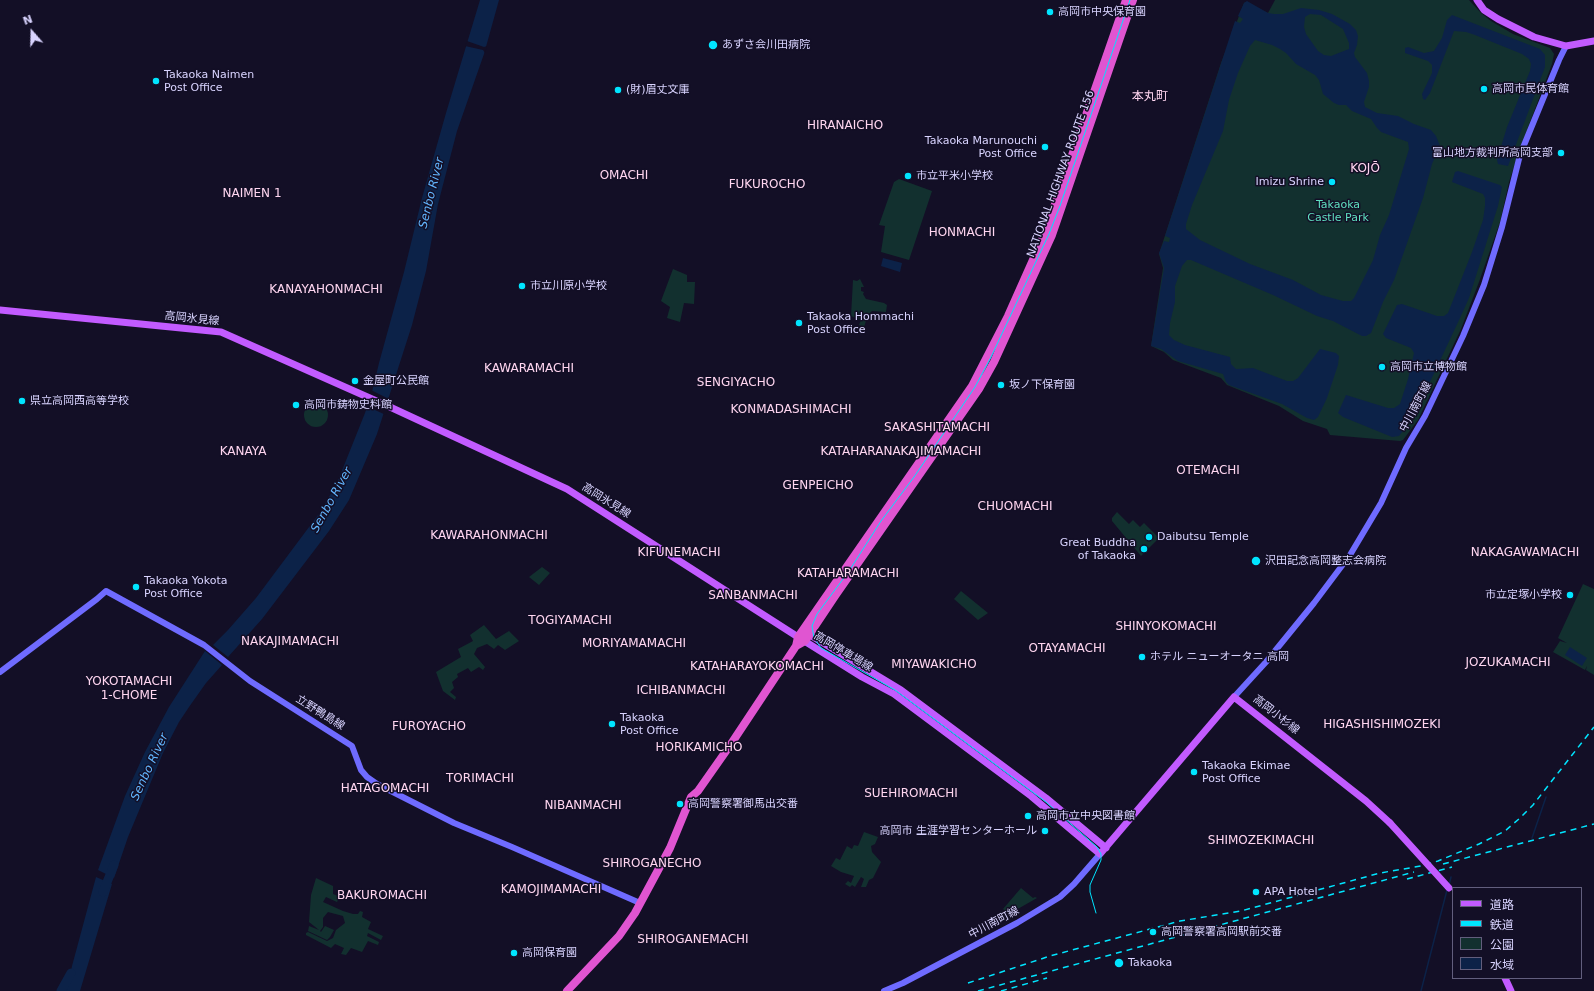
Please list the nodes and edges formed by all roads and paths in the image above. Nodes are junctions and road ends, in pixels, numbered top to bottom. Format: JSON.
{"nodes":[{"id":1,"x":1126,"y":0,"type":"edge"},
{"id":2,"x":1133,"y":0,"type":"edge"},
{"id":3,"x":1476,"y":0,"type":"edge"},
{"id":4,"x":1594,"y":41,"type":"edge"},
{"id":5,"x":1566,"y":46,"type":"junction"},
{"id":6,"x":0,"y":310,"type":"edge"},
{"id":7,"x":804,"y":638,"type":"junction"},
{"id":8,"x":0,"y":672,"type":"edge"},
{"id":9,"x":1234,"y":697,"type":"junction"},
{"id":10,"x":1106,"y":848,"type":"junction"},
{"id":11,"x":1100,"y":854,"type":"junction"},
{"id":12,"x":1452,"y":891,"type":"edge"},
{"id":13,"x":640,"y":904,"type":"junction"},
{"id":14,"x":1505,"y":979,"type":"edge"},
{"id":15,"x":567,"y":991,"type":"edge"},
{"id":16,"x":884,"y":991,"type":"edge"},
{"id":17,"x":1511,"y":991,"type":"edge"}],
"edges":[{"from":1,"to":7,"type":"highway","name":"NATIONAL HIGHWAY ROUTE 156"},
{"from":2,"to":7,"type":"highway","name":"NATIONAL HIGHWAY ROUTE 156"},
{"from":3,"to":5,"type":"main road"},
{"from":4,"to":5,"type":"main road"},
{"from":5,"to":9,"type":"main road","name":"中川南町線"},
{"from":6,"to":7,"type":"main road","name":"高岡氷見線"},
{"from":7,"to":10,"type":"main road","name":"高岡停車場線"},
{"from":7,"to":11,"type":"main road","name":"高岡停車場線"},
{"from":7,"to":13,"type":"highway"},
{"from":8,"to":13,"type":"main road","name":"立野鴨島線"},
{"from":9,"to":10,"type":"main road"},
{"from":9,"to":12,"type":"main road","name":"高岡小杉線","bridge":true},
{"from":10,"to":11,"type":"main road"},
{"from":11,"to":16,"type":"main road","name":"中川南町線"},
{"from":13,"to":15,"type":"highway"},
{"from":14,"to":17,"type":"main road"}]}
